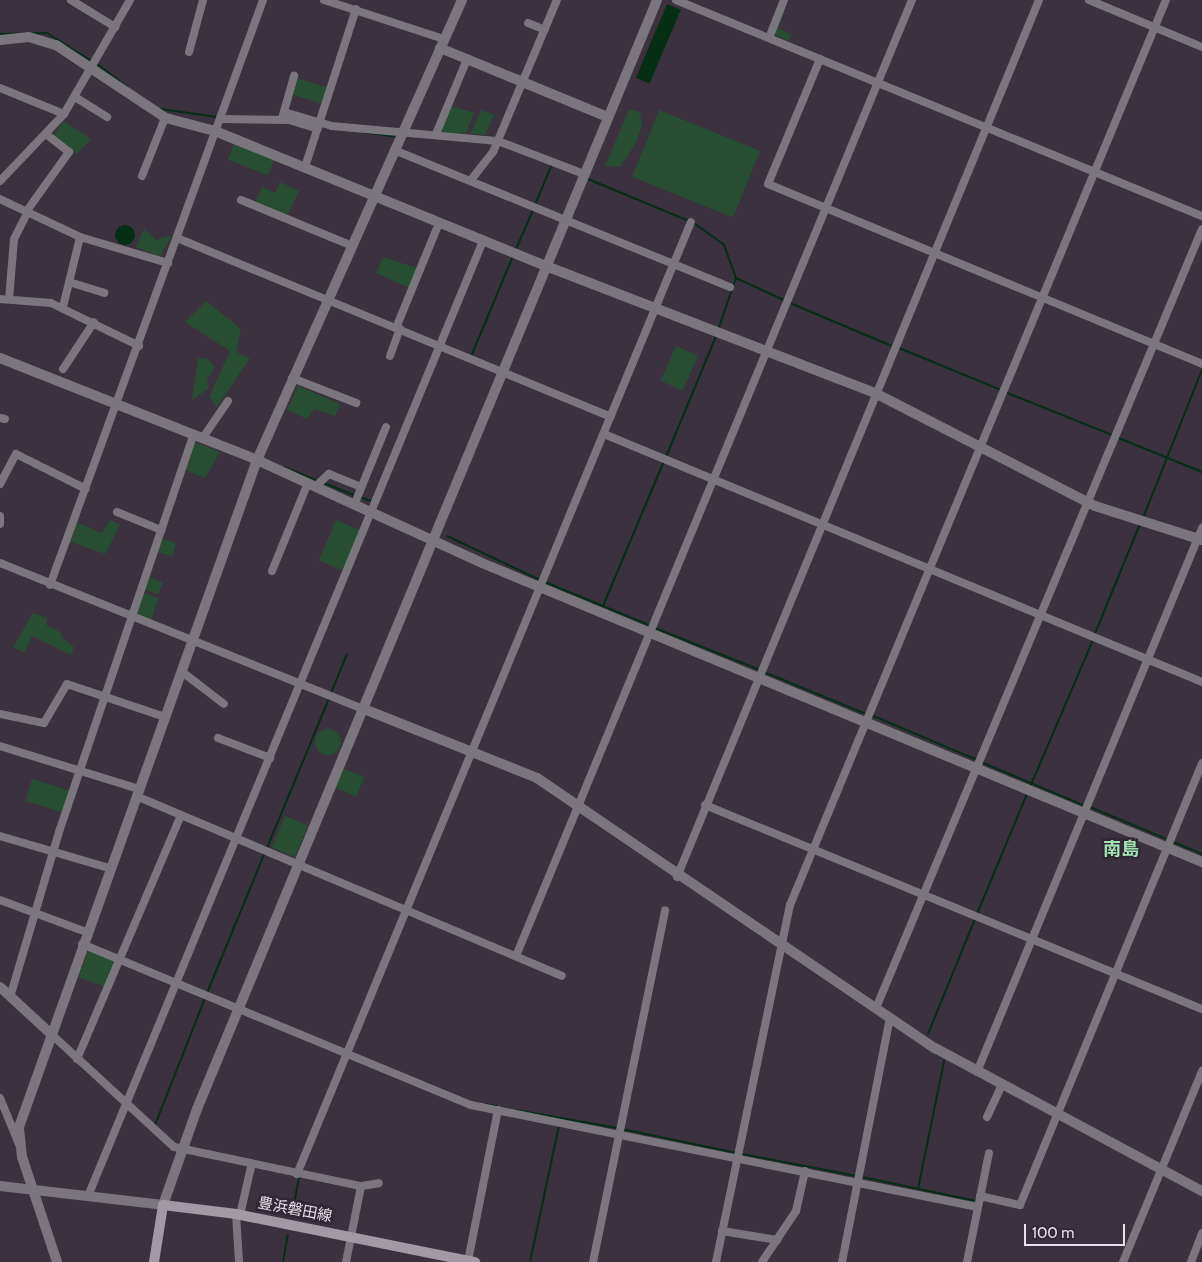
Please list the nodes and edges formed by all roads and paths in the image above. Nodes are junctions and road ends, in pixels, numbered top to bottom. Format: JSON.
{"nodes":[{"id":1,"x":71,"y":0,"type":"edge"},
{"id":2,"x":130,"y":0,"type":"edge"},
{"id":3,"x":203,"y":0,"type":"edge"},
{"id":4,"x":264,"y":0,"type":"edge"},
{"id":5,"x":324,"y":0,"type":"edge"},
{"id":6,"x":462,"y":0,"type":"edge"},
{"id":7,"x":557,"y":0,"type":"edge"},
{"id":8,"x":657,"y":0,"type":"edge"},
{"id":9,"x":676,"y":0,"type":"edge"},
{"id":10,"x":784,"y":0,"type":"edge"},
{"id":11,"x":912,"y":0,"type":"edge"},
{"id":12,"x":1039,"y":0,"type":"edge"},
{"id":13,"x":1089,"y":0,"type":"edge"},
{"id":14,"x":1166,"y":0,"type":"edge"},
{"id":15,"x":356,"y":9,"type":"junction"},
{"id":16,"x":528,"y":22,"type":"dead end"},
{"id":17,"x":115,"y":27,"type":"junction"},
{"id":18,"x":1154,"y":28,"type":"junction"},
{"id":19,"x":545,"y":30,"type":"junction"},
{"id":20,"x":769,"y":38,"type":"junction"},
{"id":21,"x":0,"y":40,"type":"edge"},
{"id":22,"x":442,"y":44,"type":"junction"},
{"id":23,"x":1202,"y":47,"type":"edge"},
{"id":24,"x":189,"y":52,"type":"dead end"},
{"id":25,"x":467,"y":59,"type":"junction"},
{"id":26,"x":820,"y":59,"type":"junction"},
{"id":27,"x":94,"y":67,"type":"junction"},
{"id":28,"x":294,"y":76,"type":"dead end"},
{"id":29,"x":523,"y":82,"type":"junction"},
{"id":30,"x":877,"y":82,"type":"junction"},
{"id":31,"x":0,"y":88,"type":"edge"},
{"id":32,"x":75,"y":97,"type":"junction"},
{"id":33,"x":64,"y":114,"type":"junction"},
{"id":34,"x":283,"y":116,"type":"junction"},
{"id":35,"x":107,"y":117,"type":"dead end"},
{"id":36,"x":607,"y":117,"type":"junction"},
{"id":37,"x":165,"y":118,"type":"junction"},
{"id":38,"x":220,"y":119,"type":"junction"},
{"id":39,"x":319,"y":126,"type":"junction"},
{"id":40,"x":986,"y":127,"type":"junction"},
{"id":41,"x":216,"y":131,"type":"junction"},
{"id":42,"x":401,"y":133,"type":"junction"},
{"id":43,"x":436,"y":134,"type":"junction"},
{"id":44,"x":47,"y":135,"type":"junction"},
{"id":45,"x":498,"y":141,"type":"junction"},
{"id":46,"x":394,"y":150,"type":"junction"},
{"id":47,"x":305,"y":167,"type":"junction"},
{"id":48,"x":1094,"y":172,"type":"junction"},
{"id":49,"x":584,"y":174,"type":"junction"},
{"id":50,"x":142,"y":176,"type":"dead end"},
{"id":51,"x":471,"y":180,"type":"junction"},
{"id":52,"x":0,"y":181,"type":"edge"},
{"id":53,"x":372,"y":196,"type":"junction"},
{"id":54,"x":0,"y":199,"type":"edge"},
{"id":55,"x":241,"y":200,"type":"dead end"},
{"id":56,"x":825,"y":208,"type":"junction"},
{"id":57,"x":27,"y":212,"type":"junction"},
{"id":58,"x":1202,"y":216,"type":"edge"},
{"id":59,"x":566,"y":220,"type":"junction"},
{"id":60,"x":691,"y":222,"type":"dead end"},
{"id":61,"x":439,"y":223,"type":"junction"},
{"id":62,"x":1202,"y":228,"type":"edge"},
{"id":63,"x":80,"y":236,"type":"junction"},
{"id":64,"x":177,"y":238,"type":"junction"},
{"id":65,"x":483,"y":241,"type":"junction"},
{"id":66,"x":350,"y":244,"type":"junction"},
{"id":67,"x":934,"y":253,"type":"junction"},
{"id":68,"x":168,"y":263,"type":"junction"},
{"id":69,"x":674,"y":264,"type":"junction"},
{"id":70,"x":546,"y":266,"type":"junction"},
{"id":71,"x":69,"y":282,"type":"junction"},
{"id":72,"x":730,"y":287,"type":"dead end"},
{"id":73,"x":104,"y":293,"type":"dead end"},
{"id":74,"x":326,"y":298,"type":"junction"},
{"id":75,"x":1042,"y":298,"type":"junction"},
{"id":76,"x":0,"y":299,"type":"edge"},
{"id":77,"x":9,"y":299,"type":"junction"},
{"id":78,"x":64,"y":307,"type":"junction"},
{"id":79,"x":656,"y":310,"type":"junction"},
{"id":80,"x":94,"y":322,"type":"junction"},
{"id":81,"x":398,"y":328,"type":"junction"},
{"id":82,"x":1154,"y":344,"type":"junction"},
{"id":83,"x":139,"y":346,"type":"junction"},
{"id":84,"x":440,"y":346,"type":"junction"},
{"id":85,"x":766,"y":351,"type":"junction"},
{"id":86,"x":390,"y":356,"type":"dead end"},
{"id":87,"x":0,"y":358,"type":"edge"},
{"id":88,"x":1202,"y":364,"type":"edge"},
{"id":89,"x":63,"y":369,"type":"dead end"},
{"id":90,"x":503,"y":372,"type":"junction"},
{"id":91,"x":292,"y":378,"type":"junction"},
{"id":92,"x":875,"y":393,"type":"junction"},
{"id":93,"x":228,"y":401,"type":"dead end"},
{"id":94,"x":356,"y":403,"type":"dead end"},
{"id":95,"x":117,"y":406,"type":"junction"},
{"id":96,"x":612,"y":417,"type":"junction"},
{"id":97,"x":386,"y":427,"type":"dead end"},
{"id":98,"x":604,"y":434,"type":"junction"},
{"id":99,"x":201,"y":435,"type":"junction"},
{"id":100,"x":980,"y":446,"type":"junction"},
{"id":101,"x":257,"y":460,"type":"junction"},
{"id":102,"x":1,"y":474,"type":"edge"},
{"id":103,"x":713,"y":478,"type":"junction"},
{"id":104,"x":314,"y":483,"type":"junction"},
{"id":105,"x":0,"y":484,"type":"edge"},
{"id":106,"x":362,"y":487,"type":"junction"},
{"id":107,"x":86,"y":489,"type":"junction"},
{"id":108,"x":357,"y":499,"type":"junction"},
{"id":109,"x":1087,"y":502,"type":"junction"},
{"id":110,"x":372,"y":510,"type":"junction"},
{"id":111,"x":117,"y":512,"type":"dead end"},
{"id":112,"x":0,"y":516,"type":"edge"},
{"id":113,"x":822,"y":523,"type":"junction"},
{"id":114,"x":0,"y":524,"type":"edge"},
{"id":115,"x":1202,"y":528,"type":"edge"},
{"id":116,"x":161,"y":530,"type":"junction"},
{"id":117,"x":433,"y":537,"type":"junction"},
{"id":118,"x":1200,"y":539,"type":"edge"},
{"id":119,"x":0,"y":563,"type":"edge"},
{"id":120,"x":931,"y":569,"type":"junction"},
{"id":121,"x":272,"y":571,"type":"dead end"},
{"id":122,"x":50,"y":585,"type":"junction"},
{"id":123,"x":541,"y":588,"type":"junction"},
{"id":124,"x":1039,"y":614,"type":"junction"},
{"id":125,"x":130,"y":617,"type":"junction"},
{"id":126,"x":650,"y":633,"type":"junction"},
{"id":127,"x":192,"y":641,"type":"junction"},
{"id":128,"x":1149,"y":660,"type":"junction"},
{"id":129,"x":181,"y":671,"type":"junction"},
{"id":130,"x":758,"y":678,"type":"junction"},
{"id":131,"x":1202,"y":682,"type":"edge"},
{"id":132,"x":300,"y":684,"type":"junction"},
{"id":133,"x":107,"y":698,"type":"junction"},
{"id":134,"x":224,"y":704,"type":"dead end"},
{"id":135,"x":364,"y":709,"type":"junction"},
{"id":136,"x":0,"y":714,"type":"edge"},
{"id":137,"x":165,"y":717,"type":"junction"},
{"id":138,"x":866,"y":722,"type":"junction"},
{"id":139,"x":218,"y":738,"type":"dead end"},
{"id":140,"x":0,"y":746,"type":"edge"},
{"id":141,"x":472,"y":752,"type":"junction"},
{"id":142,"x":270,"y":758,"type":"junction"},
{"id":143,"x":1202,"y":763,"type":"edge"},
{"id":144,"x":975,"y":767,"type":"junction"},
{"id":145,"x":80,"y":770,"type":"junction"},
{"id":146,"x":138,"y":793,"type":"junction"},
{"id":147,"x":705,"y":805,"type":"junction"},
{"id":148,"x":577,"y":807,"type":"junction"},
{"id":149,"x":1084,"y":813,"type":"junction"},
{"id":150,"x":181,"y":815,"type":"junction"},
{"id":151,"x":0,"y":836,"type":"edge"},
{"id":152,"x":238,"y":838,"type":"junction"},
{"id":153,"x":1167,"y":847,"type":"junction"},
{"id":154,"x":814,"y":848,"type":"junction"},
{"id":155,"x":53,"y":852,"type":"junction"},
{"id":156,"x":1202,"y":862,"type":"edge"},
{"id":157,"x":298,"y":864,"type":"junction"},
{"id":158,"x":109,"y":868,"type":"junction"},
{"id":159,"x":677,"y":877,"type":"junction"},
{"id":160,"x":923,"y":893,"type":"junction"},
{"id":161,"x":0,"y":900,"type":"edge"},
{"id":162,"x":408,"y":910,"type":"junction"},
{"id":163,"x":665,"y":910,"type":"dead end"},
{"id":164,"x":34,"y":913,"type":"junction"},
{"id":165,"x":86,"y":932,"type":"junction"},
{"id":166,"x":1033,"y":939,"type":"junction"},
{"id":167,"x":82,"y":944,"type":"junction"},
{"id":168,"x":780,"y":944,"type":"junction"},
{"id":169,"x":516,"y":956,"type":"junction"},
{"id":170,"x":118,"y":960,"type":"junction"},
{"id":171,"x":1115,"y":973,"type":"junction"},
{"id":172,"x":562,"y":976,"type":"dead end"},
{"id":173,"x":176,"y":983,"type":"junction"},
{"id":174,"x":0,"y":987,"type":"edge"},
{"id":175,"x":11,"y":994,"type":"junction"},
{"id":176,"x":876,"y":1008,"type":"junction"},
{"id":177,"x":1202,"y":1009,"type":"edge"},
{"id":178,"x":238,"y":1010,"type":"junction"},
{"id":179,"x":890,"y":1018,"type":"junction"},
{"id":180,"x":50,"y":1033,"type":"junction"},
{"id":181,"x":348,"y":1054,"type":"junction"},
{"id":182,"x":77,"y":1059,"type":"junction"},
{"id":183,"x":1202,"y":1071,"type":"edge"},
{"id":184,"x":977,"y":1072,"type":"junction"},
{"id":185,"x":1002,"y":1085,"type":"junction"},
{"id":186,"x":0,"y":1098,"type":"edge"},
{"id":187,"x":127,"y":1103,"type":"junction"},
{"id":188,"x":498,"y":1110,"type":"junction"},
{"id":189,"x":1057,"y":1114,"type":"junction"},
{"id":190,"x":988,"y":1117,"type":"dead end"},
{"id":191,"x":620,"y":1134,"type":"junction"},
{"id":192,"x":19,"y":1144,"type":"junction"},
{"id":193,"x":180,"y":1150,"type":"junction"},
{"id":194,"x":989,"y":1153,"type":"dead end"},
{"id":195,"x":737,"y":1158,"type":"junction"},
{"id":196,"x":251,"y":1167,"type":"junction"},
{"id":197,"x":1161,"y":1169,"type":"junction"},
{"id":198,"x":805,"y":1171,"type":"junction"},
{"id":199,"x":297,"y":1174,"type":"junction"},
{"id":200,"x":858,"y":1182,"type":"junction"},
{"id":201,"x":379,"y":1183,"type":"dead end"},
{"id":202,"x":0,"y":1186,"type":"edge"},
{"id":203,"x":361,"y":1186,"type":"junction"},
{"id":204,"x":34,"y":1190,"type":"junction"},
{"id":205,"x":1202,"y":1191,"type":"edge"},
{"id":206,"x":88,"y":1196,"type":"junction"},
{"id":207,"x":979,"y":1201,"type":"junction"},
{"id":208,"x":163,"y":1205,"type":"junction"},
{"id":209,"x":238,"y":1214,"type":"junction"},
{"id":210,"x":722,"y":1231,"type":"junction"},
{"id":211,"x":1202,"y":1233,"type":"edge"},
{"id":212,"x":351,"y":1237,"type":"junction"},
{"id":213,"x":777,"y":1240,"type":"junction"},
{"id":214,"x":472,"y":1261,"type":"edge"},
{"id":215,"x":57,"y":1262,"type":"edge"},
{"id":216,"x":154,"y":1262,"type":"edge"},
{"id":217,"x":239,"y":1262,"type":"edge"},
{"id":218,"x":346,"y":1262,"type":"edge"},
{"id":219,"x":593,"y":1262,"type":"edge"},
{"id":220,"x":716,"y":1262,"type":"edge"},
{"id":221,"x":762,"y":1262,"type":"edge"},
{"id":222,"x":842,"y":1262,"type":"edge"},
{"id":223,"x":967,"y":1262,"type":"edge"},
{"id":224,"x":1123,"y":1262,"type":"edge"},
{"id":225,"x":1191,"y":1262,"type":"edge"}],
"edges":[{"from":1,"to":17,"type":"street"},
{"from":2,"to":17,"type":"street"},
{"from":3,"to":24,"type":"street"},
{"from":4,"to":38,"type":"street"},
{"from":5,"to":15,"type":"street"},
{"from":6,"to":22,"type":"street"},
{"from":7,"to":19,"type":"street"},
{"from":8,"to":36,"type":"street"},
{"from":9,"to":20,"type":"street"},
{"from":10,"to":20,"type":"street"},
{"from":11,"to":30,"type":"street"},
{"from":12,"to":40,"type":"street"},
{"from":13,"to":18,"type":"street"},
{"from":14,"to":18,"type":"street"},
{"from":15,"to":22,"type":"street"},
{"from":15,"to":39,"type":"street"},
{"from":16,"to":19,"type":"street"},
{"from":17,"to":27,"type":"street"},
{"from":18,"to":23,"type":"street"},
{"from":18,"to":48,"type":"street"},
{"from":19,"to":29,"type":"street"},
{"from":20,"to":26,"type":"street"},
{"from":21,"to":27,"type":"street"},
{"from":22,"to":25,"type":"street"},
{"from":22,"to":42,"type":"street"},
{"from":25,"to":29,"type":"street"},
{"from":25,"to":43,"type":"street"},
{"from":26,"to":30,"type":"street"},
{"from":26,"to":56,"type":"street"},
{"from":27,"to":32,"type":"street"},
{"from":27,"to":37,"type":"street"},
{"from":28,"to":34,"type":"street"},
{"from":29,"to":36,"type":"street"},
{"from":29,"to":45,"type":"street"},
{"from":30,"to":40,"type":"street"},
{"from":30,"to":56,"type":"street"},
{"from":31,"to":33,"type":"street"},
{"from":32,"to":33,"type":"street"},
{"from":32,"to":35,"type":"street"},
{"from":33,"to":44,"type":"street"},
{"from":34,"to":38,"type":"street"},
{"from":34,"to":39,"type":"street"},
{"from":36,"to":49,"type":"street"},
{"from":37,"to":41,"type":"street"},
{"from":37,"to":50,"type":"street"},
{"from":38,"to":41,"type":"street"},
{"from":39,"to":42,"type":"street"},
{"from":39,"to":47,"type":"street"},
{"from":40,"to":48,"type":"street"},
{"from":40,"to":67,"type":"street"},
{"from":41,"to":47,"type":"street"},
{"from":41,"to":64,"type":"street"},
{"from":42,"to":43,"type":"street"},
{"from":42,"to":46,"type":"street"},
{"from":43,"to":45,"type":"street"},
{"from":44,"to":52,"type":"street"},
{"from":44,"to":57,"type":"street"},
{"from":45,"to":49,"type":"street"},
{"from":45,"to":51,"type":"street"},
{"from":46,"to":51,"type":"street"},
{"from":46,"to":53,"type":"street"},
{"from":47,"to":53,"type":"street"},
{"from":48,"to":58,"type":"street"},
{"from":48,"to":75,"type":"street"},
{"from":49,"to":59,"type":"street"},
{"from":51,"to":59,"type":"street"},
{"from":53,"to":61,"type":"street"},
{"from":53,"to":66,"type":"street"},
{"from":54,"to":57,"type":"street"},
{"from":55,"to":66,"type":"street"},
{"from":56,"to":67,"type":"street"},
{"from":56,"to":85,"type":"street"},
{"from":57,"to":63,"type":"street"},
{"from":57,"to":77,"type":"street"},
{"from":59,"to":69,"type":"street"},
{"from":59,"to":70,"type":"street"},
{"from":60,"to":69,"type":"street"},
{"from":61,"to":65,"type":"street"},
{"from":61,"to":81,"type":"street"},
{"from":62,"to":82,"type":"street"},
{"from":63,"to":68,"type":"street"},
{"from":63,"to":71,"type":"street"},
{"from":64,"to":68,"type":"street"},
{"from":64,"to":74,"type":"street"},
{"from":65,"to":70,"type":"street"},
{"from":65,"to":84,"type":"street"},
{"from":66,"to":74,"type":"street"},
{"from":67,"to":75,"type":"street"},
{"from":67,"to":92,"type":"street"},
{"from":68,"to":83,"type":"street"},
{"from":69,"to":72,"type":"street"},
{"from":69,"to":79,"type":"street"},
{"from":70,"to":79,"type":"street"},
{"from":70,"to":90,"type":"street"},
{"from":71,"to":73,"type":"street"},
{"from":71,"to":78,"type":"street"},
{"from":74,"to":81,"type":"street"},
{"from":74,"to":91,"type":"street"},
{"from":75,"to":82,"type":"street"},
{"from":75,"to":100,"type":"street"},
{"from":76,"to":77,"type":"street"},
{"from":77,"to":78,"type":"street"},
{"from":78,"to":80,"type":"street"},
{"from":79,"to":85,"type":"street"},
{"from":79,"to":96,"type":"street"},
{"from":80,"to":83,"type":"street"},
{"from":80,"to":89,"type":"street"},
{"from":81,"to":84,"type":"street"},
{"from":81,"to":86,"type":"street"},
{"from":82,"to":88,"type":"street"},
{"from":82,"to":109,"type":"street"},
{"from":83,"to":95,"type":"street"},
{"from":84,"to":90,"type":"street"},
{"from":84,"to":110,"type":"street"},
{"from":85,"to":92,"type":"street"},
{"from":85,"to":103,"type":"street"},
{"from":87,"to":95,"type":"street"},
{"from":90,"to":96,"type":"street"},
{"from":90,"to":117,"type":"street"},
{"from":91,"to":94,"type":"street"},
{"from":91,"to":101,"type":"street"},
{"from":92,"to":100,"type":"street"},
{"from":92,"to":113,"type":"street"},
{"from":93,"to":99,"type":"street"},
{"from":95,"to":99,"type":"street"},
{"from":95,"to":107,"type":"street"},
{"from":96,"to":98,"type":"street"},
{"from":97,"to":106,"type":"street"},
{"from":98,"to":103,"type":"street"},
{"from":98,"to":123,"type":"street"},
{"from":99,"to":101,"type":"street"},
{"from":99,"to":116,"type":"street"},
{"from":100,"to":109,"type":"street"},
{"from":100,"to":120,"type":"street"},
{"from":101,"to":104,"type":"street"},
{"from":101,"to":127,"type":"street"},
{"from":102,"to":105,"type":"street"},
{"from":102,"to":107,"type":"street"},
{"from":103,"to":113,"type":"street"},
{"from":103,"to":126,"type":"street"},
{"from":104,"to":106,"type":"street"},
{"from":104,"to":108,"type":"street"},
{"from":104,"to":121,"type":"street"},
{"from":106,"to":108,"type":"street"},
{"from":107,"to":122,"type":"street"},
{"from":108,"to":110,"type":"street"},
{"from":109,"to":118,"type":"street"},
{"from":109,"to":124,"type":"street"},
{"from":110,"to":117,"type":"street"},
{"from":110,"to":132,"type":"street"},
{"from":111,"to":116,"type":"street"},
{"from":112,"to":114,"type":"street"},
{"from":113,"to":120,"type":"street"},
{"from":113,"to":130,"type":"street"},
{"from":115,"to":118,"type":"street"},
{"from":116,"to":125,"type":"street"},
{"from":117,"to":123,"type":"street"},
{"from":117,"to":135,"type":"street"},
{"from":118,"to":128,"type":"street"},
{"from":119,"to":122,"type":"street"},
{"from":120,"to":124,"type":"street"},
{"from":120,"to":138,"type":"street"},
{"from":122,"to":125,"type":"street"},
{"from":123,"to":126,"type":"street"},
{"from":123,"to":141,"type":"street"},
{"from":124,"to":128,"type":"street"},
{"from":124,"to":144,"type":"street"},
{"from":125,"to":127,"type":"street"},
{"from":125,"to":133,"type":"street"},
{"from":126,"to":130,"type":"street"},
{"from":126,"to":148,"type":"street"},
{"from":127,"to":129,"type":"street"},
{"from":127,"to":132,"type":"street"},
{"from":128,"to":131,"type":"street"},
{"from":128,"to":149,"type":"street"},
{"from":129,"to":134,"type":"street"},
{"from":129,"to":137,"type":"street"},
{"from":130,"to":138,"type":"street"},
{"from":130,"to":147,"type":"street"},
{"from":132,"to":135,"type":"street"},
{"from":132,"to":142,"type":"street"},
{"from":133,"to":136,"type":"street"},
{"from":133,"to":137,"type":"street"},
{"from":133,"to":145,"type":"street"},
{"from":135,"to":141,"type":"street"},
{"from":135,"to":157,"type":"street"},
{"from":137,"to":146,"type":"street"},
{"from":138,"to":144,"type":"street"},
{"from":138,"to":154,"type":"street"},
{"from":139,"to":142,"type":"street"},
{"from":140,"to":145,"type":"street"},
{"from":141,"to":148,"type":"street"},
{"from":141,"to":162,"type":"street"},
{"from":142,"to":152,"type":"street"},
{"from":143,"to":153,"type":"street"},
{"from":144,"to":149,"type":"street"},
{"from":144,"to":160,"type":"street"},
{"from":145,"to":146,"type":"street"},
{"from":145,"to":155,"type":"street"},
{"from":146,"to":150,"type":"street"},
{"from":146,"to":158,"type":"street"},
{"from":147,"to":154,"type":"street"},
{"from":147,"to":159,"type":"street"},
{"from":148,"to":159,"type":"street"},
{"from":148,"to":169,"type":"street"},
{"from":149,"to":153,"type":"street"},
{"from":149,"to":166,"type":"street"},
{"from":150,"to":152,"type":"street"},
{"from":150,"to":170,"type":"street"},
{"from":151,"to":155,"type":"street"},
{"from":152,"to":157,"type":"street"},
{"from":152,"to":173,"type":"street"},
{"from":153,"to":156,"type":"street"},
{"from":153,"to":171,"type":"street"},
{"from":154,"to":160,"type":"street"},
{"from":154,"to":168,"type":"street"},
{"from":155,"to":158,"type":"street"},
{"from":155,"to":164,"type":"street"},
{"from":157,"to":162,"type":"street"},
{"from":157,"to":178,"type":"street"},
{"from":158,"to":165,"type":"street"},
{"from":159,"to":168,"type":"street"},
{"from":160,"to":166,"type":"street"},
{"from":160,"to":176,"type":"street"},
{"from":161,"to":164,"type":"street"},
{"from":162,"to":169,"type":"street"},
{"from":162,"to":181,"type":"street"},
{"from":163,"to":191,"type":"street"},
{"from":164,"to":165,"type":"street"},
{"from":164,"to":175,"type":"street"},
{"from":165,"to":167,"type":"street"},
{"from":166,"to":171,"type":"street"},
{"from":166,"to":184,"type":"street"},
{"from":167,"to":170,"type":"street"},
{"from":167,"to":180,"type":"street"},
{"from":168,"to":176,"type":"street"},
{"from":168,"to":195,"type":"street"},
{"from":169,"to":172,"type":"street"},
{"from":170,"to":173,"type":"street"},
{"from":170,"to":182,"type":"street"},
{"from":171,"to":177,"type":"street"},
{"from":171,"to":189,"type":"street"},
{"from":173,"to":178,"type":"street"},
{"from":173,"to":187,"type":"street"},
{"from":174,"to":175,"type":"street"},
{"from":175,"to":180,"type":"street"},
{"from":176,"to":179,"type":"street"},
{"from":178,"to":181,"type":"street"},
{"from":178,"to":193,"type":"street"},
{"from":179,"to":184,"type":"street"},
{"from":179,"to":200,"type":"street"},
{"from":180,"to":182,"type":"street"},
{"from":180,"to":192,"type":"street"},
{"from":181,"to":188,"type":"street"},
{"from":181,"to":199,"type":"street"},
{"from":182,"to":187,"type":"street"},
{"from":183,"to":197,"type":"street"},
{"from":184,"to":185,"type":"street"},
{"from":185,"to":189,"type":"street"},
{"from":185,"to":190,"type":"street"},
{"from":186,"to":192,"type":"street"},
{"from":187,"to":193,"type":"street"},
{"from":187,"to":206,"type":"street"},
{"from":188,"to":191,"type":"street"},
{"from":188,"to":214,"type":"street"},
{"from":189,"to":197,"type":"street"},
{"from":189,"to":207,"type":"street"},
{"from":191,"to":195,"type":"street"},
{"from":191,"to":219,"type":"street"},
{"from":192,"to":204,"type":"street"},
{"from":193,"to":196,"type":"street"},
{"from":193,"to":208,"type":"street"},
{"from":194,"to":207,"type":"street"},
{"from":195,"to":198,"type":"street"},
{"from":195,"to":210,"type":"street"},
{"from":196,"to":199,"type":"street"},
{"from":196,"to":209,"type":"street"},
{"from":197,"to":205,"type":"street"},
{"from":197,"to":224,"type":"street"},
{"from":198,"to":200,"type":"street"},
{"from":198,"to":213,"type":"street"},
{"from":199,"to":203,"type":"street"},
{"from":200,"to":207,"type":"street"},
{"from":200,"to":222,"type":"street"},
{"from":201,"to":203,"type":"street"},
{"from":202,"to":204,"type":"street"},
{"from":203,"to":212,"type":"street"},
{"from":204,"to":206,"type":"street"},
{"from":204,"to":215,"type":"street"},
{"from":206,"to":208,"type":"street"},
{"from":207,"to":223,"type":"street"},
{"from":208,"to":209,"type":"main road","name":"豊浜磐田線"},
{"from":208,"to":216,"type":"main road"},
{"from":209,"to":212,"type":"main road","name":"豊浜磐田線"},
{"from":209,"to":217,"type":"street"},
{"from":210,"to":213,"type":"street"},
{"from":210,"to":220,"type":"street"},
{"from":211,"to":225,"type":"street"},
{"from":212,"to":214,"type":"main road","name":"豊浜磐田線"},
{"from":212,"to":218,"type":"street"},
{"from":213,"to":221,"type":"street"}]}
